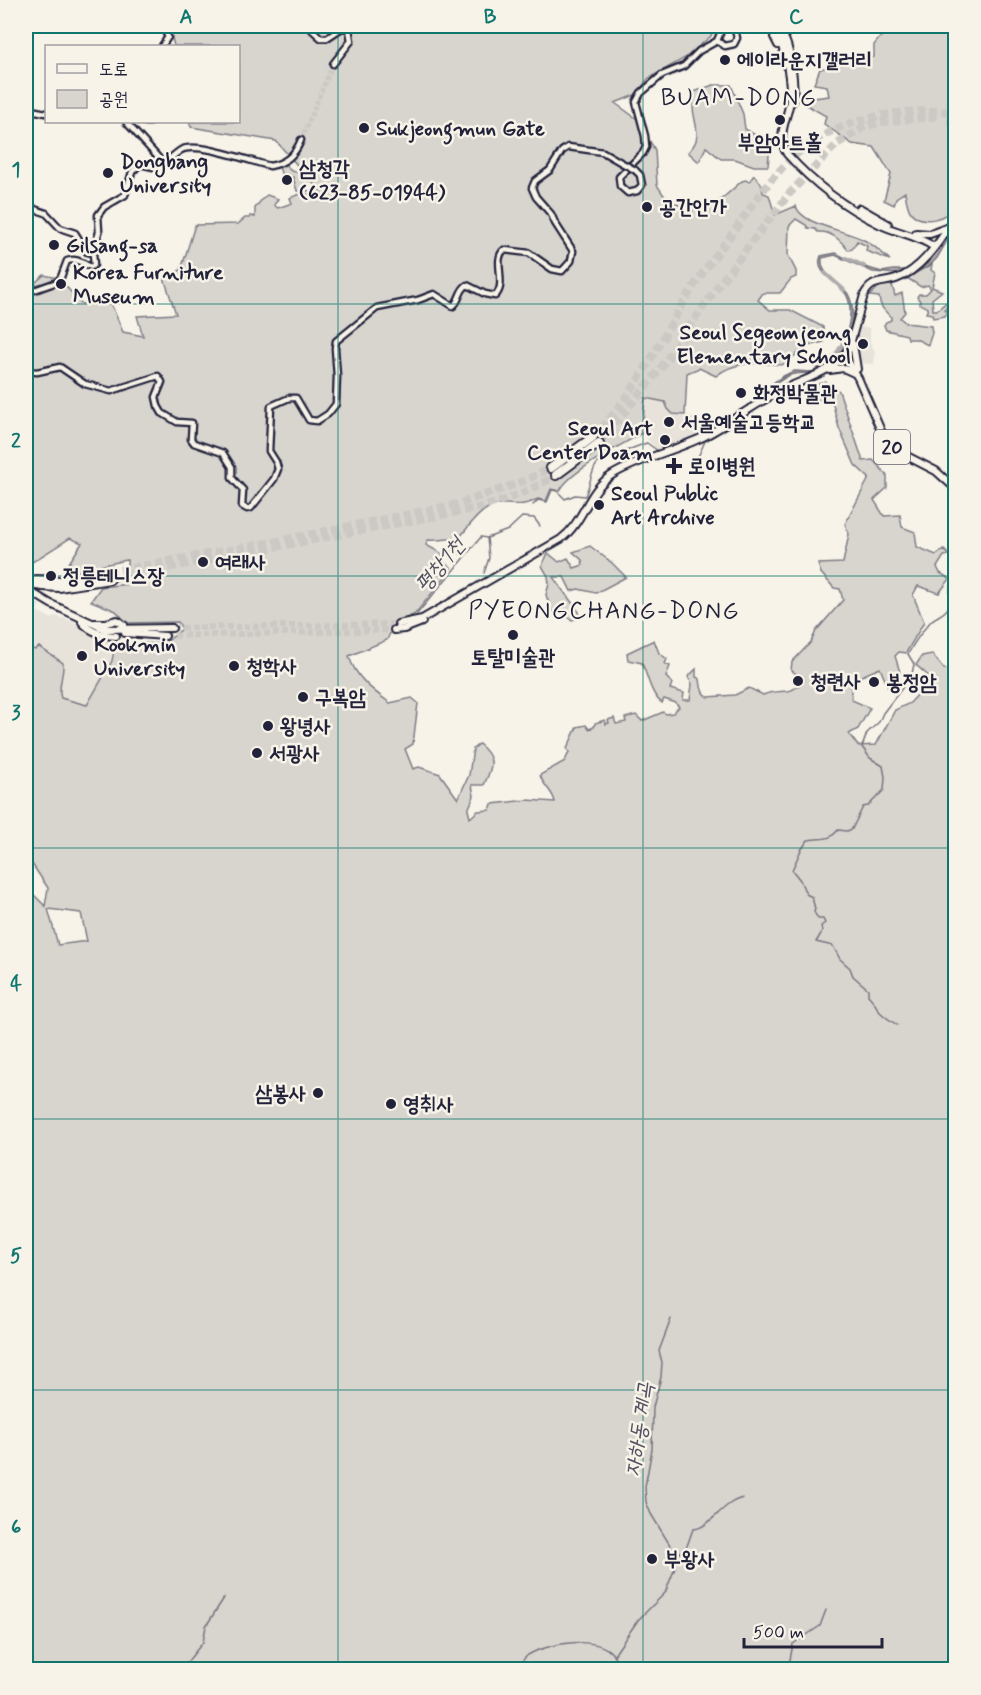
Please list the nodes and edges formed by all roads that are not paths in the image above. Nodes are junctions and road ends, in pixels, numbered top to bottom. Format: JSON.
{"nodes":[{"id":1,"x":162,"y":26,"type":"edge"},
{"id":2,"x":308,"y":26,"type":"edge"},
{"id":3,"x":723,"y":26,"type":"edge"},
{"id":4,"x":734,"y":26,"type":"edge"},
{"id":5,"x":744,"y":26,"type":"edge"},
{"id":6,"x":765,"y":30,"type":"junction"},
{"id":7,"x":779,"y":35,"type":"junction"},
{"id":8,"x":717,"y":41,"type":"junction"},
{"id":9,"x":163,"y":45,"type":"edge"},
{"id":10,"x":333,"y":64,"type":"tunnel mouth"},
{"id":11,"x":26,"y":109,"type":"edge"},
{"id":12,"x":45,"y":113,"type":"edge"},
{"id":13,"x":127,"y":123,"type":"edge"},
{"id":14,"x":301,"y":140,"type":"tunnel mouth"},
{"id":15,"x":164,"y":164,"type":"junction"},
{"id":16,"x":26,"y":199,"type":"edge"},
{"id":17,"x":956,"y":217,"type":"edge"},
{"id":18,"x":916,"y":233,"type":"junction"},
{"id":19,"x":941,"y":233,"type":"junction"},
{"id":20,"x":922,"y":239,"type":"junction"},
{"id":21,"x":935,"y":246,"type":"junction"},
{"id":22,"x":93,"y":253,"type":"junction"},
{"id":23,"x":927,"y":256,"type":"junction"},
{"id":24,"x":26,"y":293,"type":"edge"},
{"id":25,"x":853,"y":334,"type":"junction"},
{"id":26,"x":844,"y":355,"type":"junction"},
{"id":27,"x":26,"y":371,"type":"edge"},
{"id":28,"x":818,"y":374,"type":"junction"},
{"id":29,"x":858,"y":378,"type":"junction"},
{"id":30,"x":596,"y":440,"type":"tunnel mouth"},
{"id":31,"x":553,"y":472,"type":"tunnel mouth"},
{"id":32,"x":956,"y":489,"type":"edge"},
{"id":33,"x":109,"y":576,"type":"tunnel mouth"},
{"id":34,"x":26,"y":580,"type":"edge"},
{"id":35,"x":26,"y":591,"type":"edge"},
{"id":36,"x":59,"y":612,"type":"junction"},
{"id":37,"x":436,"y":612,"type":"junction"},
{"id":38,"x":75,"y":616,"type":"junction"},
{"id":39,"x":84,"y":622,"type":"junction"},
{"id":40,"x":398,"y":624,"type":"tunnel mouth"},
{"id":41,"x":124,"y":625,"type":"dead end"},
{"id":42,"x":172,"y":628,"type":"tunnel mouth"},
{"id":43,"x":394,"y":630,"type":"tunnel mouth"},
{"id":44,"x":116,"y":636,"type":"dead end"},
{"id":45,"x":165,"y":636,"type":"tunnel mouth"}],
"edges":[{"from":1,"to":9,"type":"street"},
{"from":2,"to":10,"type":"street"},
{"from":3,"to":8,"type":"street"},
{"from":4,"to":8,"type":"street"},
{"from":5,"to":6,"type":"street"},
{"from":6,"to":7,"type":"street"},
{"from":6,"to":7,"type":"street"},
{"from":7,"to":18,"type":"main road"},
{"from":7,"to":20,"type":"main road"},
{"from":8,"to":27,"type":"street","bridge":true},
{"from":11,"to":12,"type":"street"},
{"from":13,"to":15,"type":"street"},
{"from":14,"to":15,"type":"street"},
{"from":15,"to":22,"type":"street"},
{"from":16,"to":22,"type":"street"},
{"from":17,"to":19,"type":"main road"},
{"from":18,"to":19,"type":"main road"},
{"from":18,"to":21,"type":"main road"},
{"from":19,"to":21,"type":"main road"},
{"from":20,"to":21,"type":"main road"},
{"from":20,"to":23,"type":"main road"},
{"from":21,"to":23,"type":"main road"},
{"from":22,"to":24,"type":"street"},
{"from":23,"to":25,"type":"main road"},
{"from":25,"to":26,"type":"main road"},
{"from":25,"to":29,"type":"main road"},
{"from":26,"to":28,"type":"main road"},
{"from":26,"to":29,"type":"main road","number":"20"},
{"from":28,"to":29,"type":"main road"},
{"from":28,"to":37,"type":"main road"},
{"from":29,"to":32,"type":"main road","number":"20"},
{"from":30,"to":31,"type":"highway"},
{"from":33,"to":34,"type":"highway"},
{"from":35,"to":36,"type":"main road"},
{"from":35,"to":38,"type":"main road"},
{"from":36,"to":38,"type":"main road"},
{"from":36,"to":39,"type":"main road"},
{"from":37,"to":40,"type":"main road"},
{"from":37,"to":43,"type":"main road"},
{"from":38,"to":39,"type":"main road"},
{"from":39,"to":41,"type":"main road"},
{"from":39,"to":42,"type":"main road"},
{"from":39,"to":44,"type":"main road"},
{"from":39,"to":45,"type":"main road"}]}
